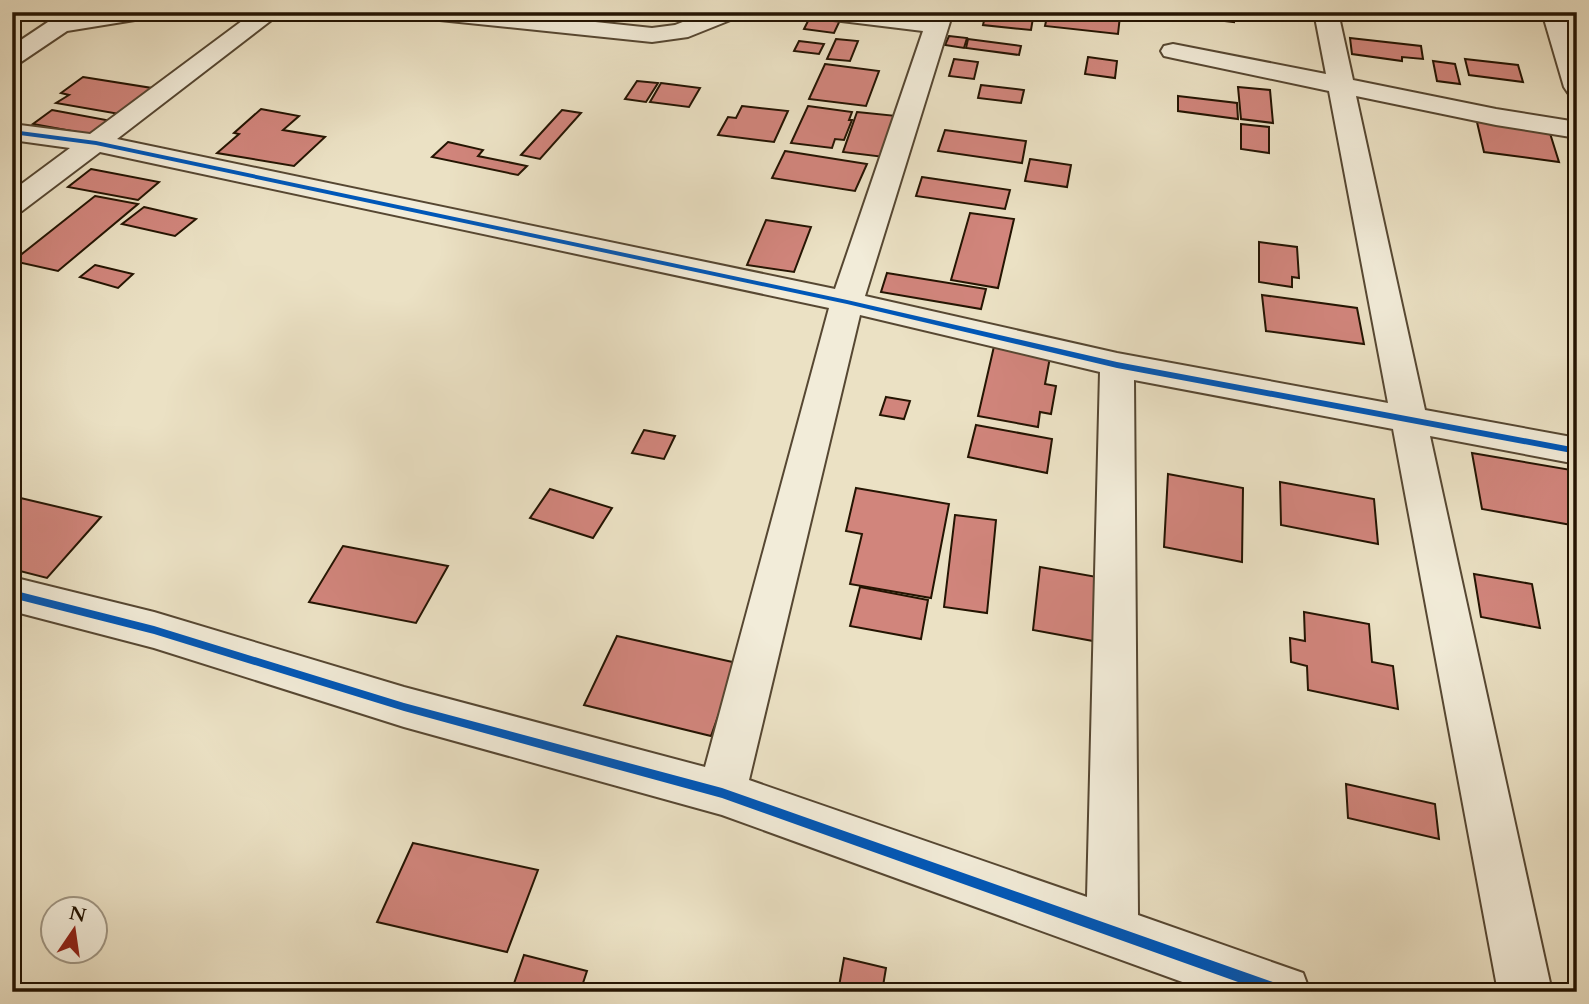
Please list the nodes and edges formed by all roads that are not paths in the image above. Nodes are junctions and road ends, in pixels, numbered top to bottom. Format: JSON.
{"nodes":[{"id":1,"x":141,"y":12,"type":"edge"},
{"id":2,"x":271,"y":12,"type":"edge"},
{"id":3,"x":430,"y":12,"type":"edge"},
{"id":4,"x":730,"y":12,"type":"edge"},
{"id":5,"x":825,"y":12,"type":"edge"},
{"id":6,"x":1326,"y":12,"type":"edge"},
{"id":7,"x":1554,"y":12,"type":"edge"},
{"id":8,"x":70,"y":19,"type":"edge"},
{"id":9,"x":939,"y":19,"type":"edge"},
{"id":10,"x":1173,"y":51,"type":"dead end"},
{"id":11,"x":12,"y":57,"type":"edge"},
{"id":12,"x":1340,"y":83,"type":"junction"},
{"id":13,"x":1577,"y":87,"type":"edge"},
{"id":14,"x":1577,"y":130,"type":"edge"},
{"id":15,"x":12,"y":132,"type":"edge"},
{"id":16,"x":96,"y":144,"type":"junction"},
{"id":17,"x":12,"y":205,"type":"edge"},
{"id":18,"x":847,"y":302,"type":"junction"},
{"id":19,"x":1117,"y":365,"type":"junction"},
{"id":20,"x":1410,"y":420,"type":"junction"},
{"id":21,"x":1577,"y":451,"type":"edge"},
{"id":22,"x":12,"y":594,"type":"edge"},
{"id":23,"x":722,"y":793,"type":"junction"},
{"id":24,"x":1112,"y":931,"type":"junction"},
{"id":25,"x":1284,"y":992,"type":"edge"},
{"id":26,"x":1525,"y":992,"type":"edge"}],
"edges":[{"from":1,"to":8,"type":"street"},
{"from":2,"to":16,"type":"street"},
{"from":3,"to":4,"type":"street"},
{"from":5,"to":9,"type":"street"},
{"from":6,"to":12,"type":"street"},
{"from":7,"to":13,"type":"street"},
{"from":8,"to":11,"type":"street"},
{"from":9,"to":18,"type":"street"},
{"from":10,"to":12,"type":"street"},
{"from":12,"to":14,"type":"street"},
{"from":12,"to":20,"type":"street"},
{"from":15,"to":16,"type":"street"},
{"from":16,"to":17,"type":"street"},
{"from":16,"to":18,"type":"street"},
{"from":18,"to":19,"type":"street"},
{"from":18,"to":23,"type":"street"},
{"from":19,"to":20,"type":"street"},
{"from":19,"to":24,"type":"street"},
{"from":20,"to":21,"type":"street"},
{"from":20,"to":26,"type":"street"},
{"from":22,"to":23,"type":"street"},
{"from":23,"to":24,"type":"street"},
{"from":24,"to":25,"type":"street"}]}
